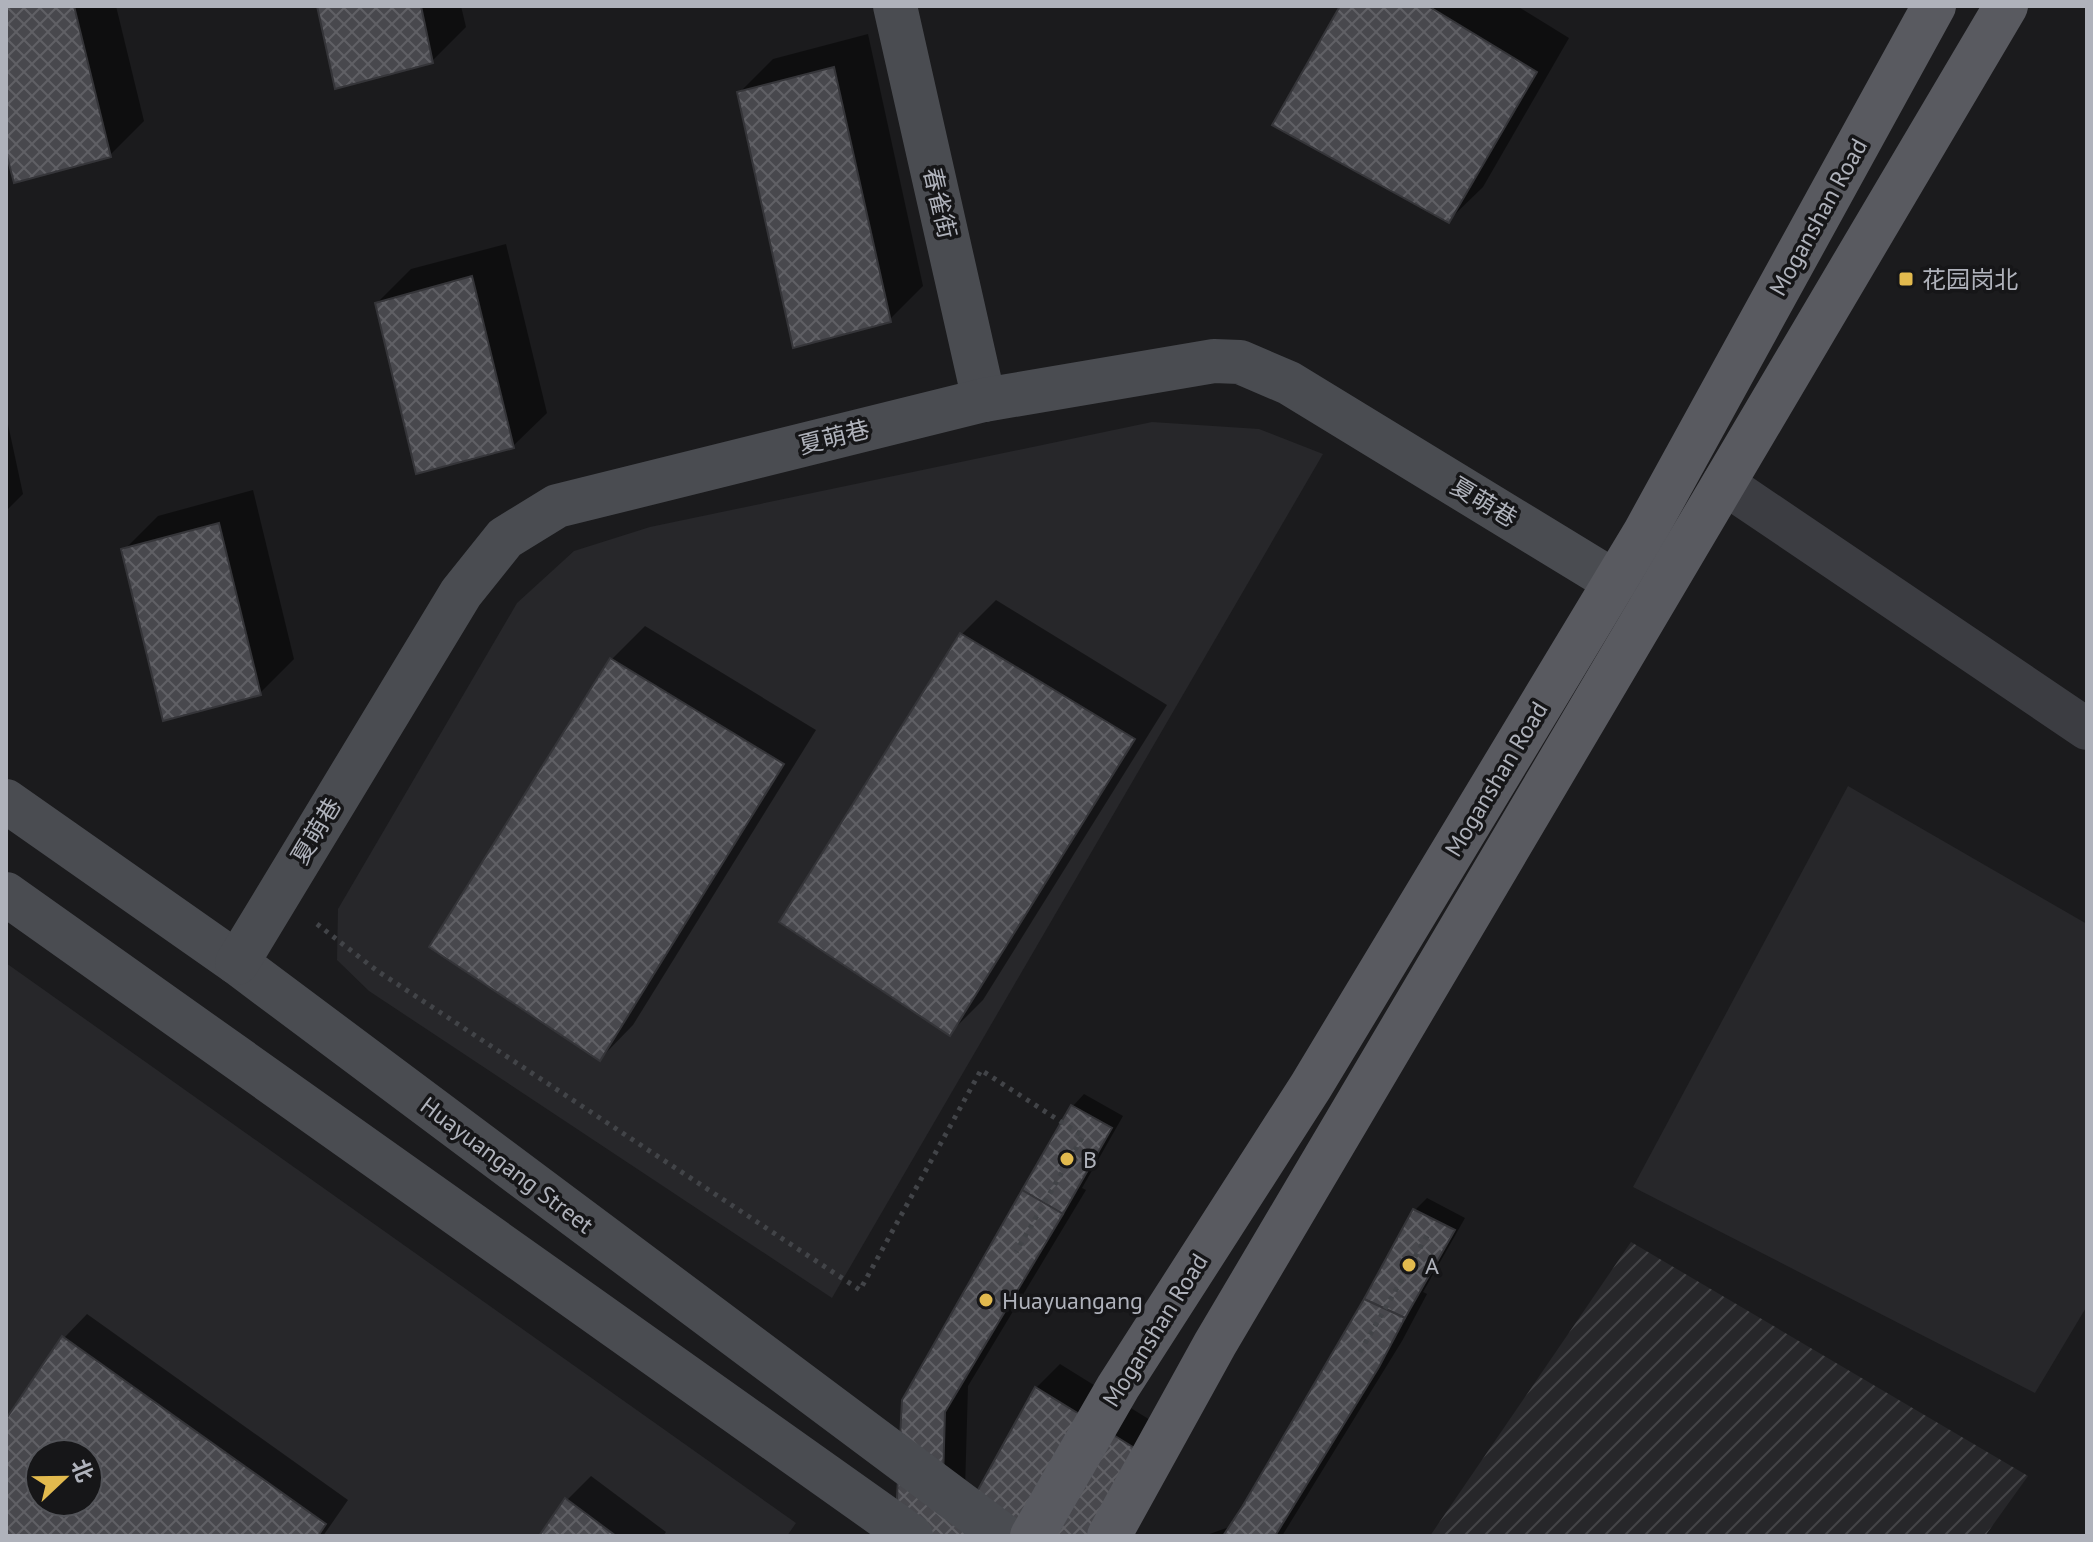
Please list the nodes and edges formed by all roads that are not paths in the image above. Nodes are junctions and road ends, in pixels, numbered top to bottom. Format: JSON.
{"nodes":[{"id":1,"x":895,"y":6,"type":"edge"},
{"id":2,"x":1934,"y":6,"type":"edge"},
{"id":3,"x":2006,"y":6,"type":"edge"},
{"id":4,"x":984,"y":400,"type":"junction"},
{"id":5,"x":1723,"y":483,"type":"junction"},
{"id":6,"x":1615,"y":582,"type":"junction"},
{"id":7,"x":2087,"y":729,"type":"edge"},
{"id":8,"x":6,"y":801,"type":"edge"},
{"id":9,"x":6,"y":894,"type":"edge"},
{"id":10,"x":237,"y":963,"type":"junction"},
{"id":11,"x":911,"y":1536,"type":"edge"},
{"id":12,"x":1004,"y":1536,"type":"edge"},
{"id":13,"x":1032,"y":1536,"type":"edge"},
{"id":14,"x":1109,"y":1536,"type":"edge"}],
"edges":[{"from":1,"to":4,"type":"street","name":"春雀街"},
{"from":2,"to":6,"type":"main road","name":"Moganshan Road"},
{"from":3,"to":5,"type":"main road","name":"Moganshan Road"},
{"from":4,"to":6,"type":"street","name":"夏萌巷"},
{"from":4,"to":10,"type":"street","name":"夏萌巷"},
{"from":5,"to":7,"type":"street"},
{"from":5,"to":14,"type":"main road","name":"Moganshan Road"},
{"from":6,"to":13,"type":"main road","name":"Moganshan Road"},
{"from":8,"to":10,"type":"street","name":"Huayuangang Street"},
{"from":9,"to":11,"type":"street"},
{"from":10,"to":12,"type":"street","name":"Huayuangang Street"}]}
